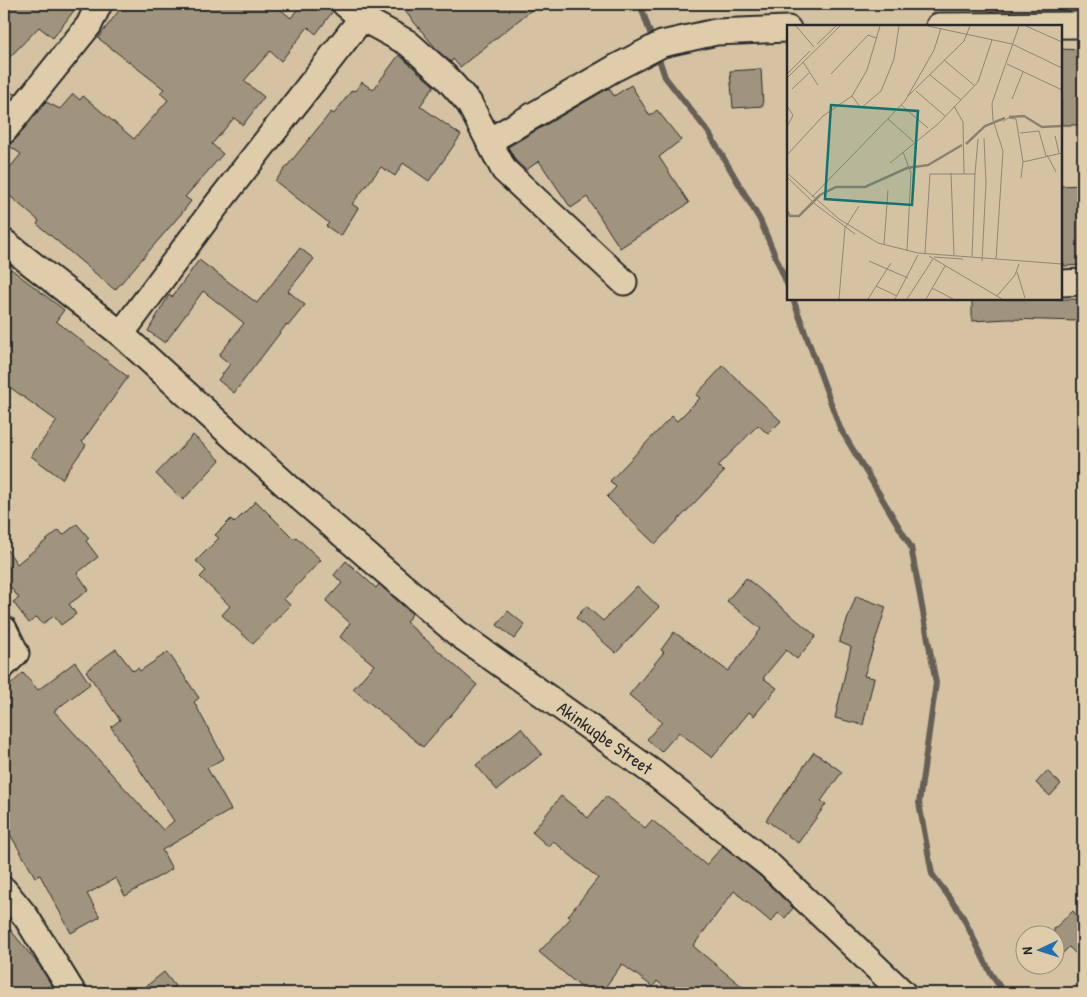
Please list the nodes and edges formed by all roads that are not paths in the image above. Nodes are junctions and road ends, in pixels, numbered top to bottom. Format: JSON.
{"nodes":[{"id":1,"x":99,"y":4,"type":"edge"},
{"id":2,"x":353,"y":11,"type":"edge"},
{"id":3,"x":1062,"y":25,"type":"edge"},
{"id":4,"x":1083,"y":25,"type":"edge"},
{"id":5,"x":787,"y":29,"type":"edge"},
{"id":6,"x":4,"y":131,"type":"edge"},
{"id":7,"x":489,"y":141,"type":"junction"},
{"id":8,"x":4,"y":242,"type":"edge"},
{"id":9,"x":624,"y":282,"type":"dead end"},
{"id":10,"x":1083,"y":282,"type":"edge"},
{"id":11,"x":1062,"y":283,"type":"edge"},
{"id":12,"x":121,"y":334,"type":"junction"},
{"id":13,"x":4,"y":629,"type":"edge"},
{"id":14,"x":4,"y":665,"type":"edge"},
{"id":15,"x":4,"y":890,"type":"edge"},
{"id":16,"x":73,"y":993,"type":"edge"},
{"id":17,"x":903,"y":993,"type":"edge"}],
"edges":[{"from":1,"to":6,"type":"street"},
{"from":2,"to":7,"type":"street"},
{"from":2,"to":12,"type":"street"},
{"from":3,"to":4,"type":"street"},
{"from":5,"to":7,"type":"street"},
{"from":7,"to":9,"type":"street"},
{"from":8,"to":12,"type":"street","name":"Akinkugbe Street"},
{"from":10,"to":11,"type":"street"},
{"from":12,"to":17,"type":"street","name":"Akinkugbe Street"},
{"from":13,"to":14,"type":"street"},
{"from":15,"to":16,"type":"street"}]}
